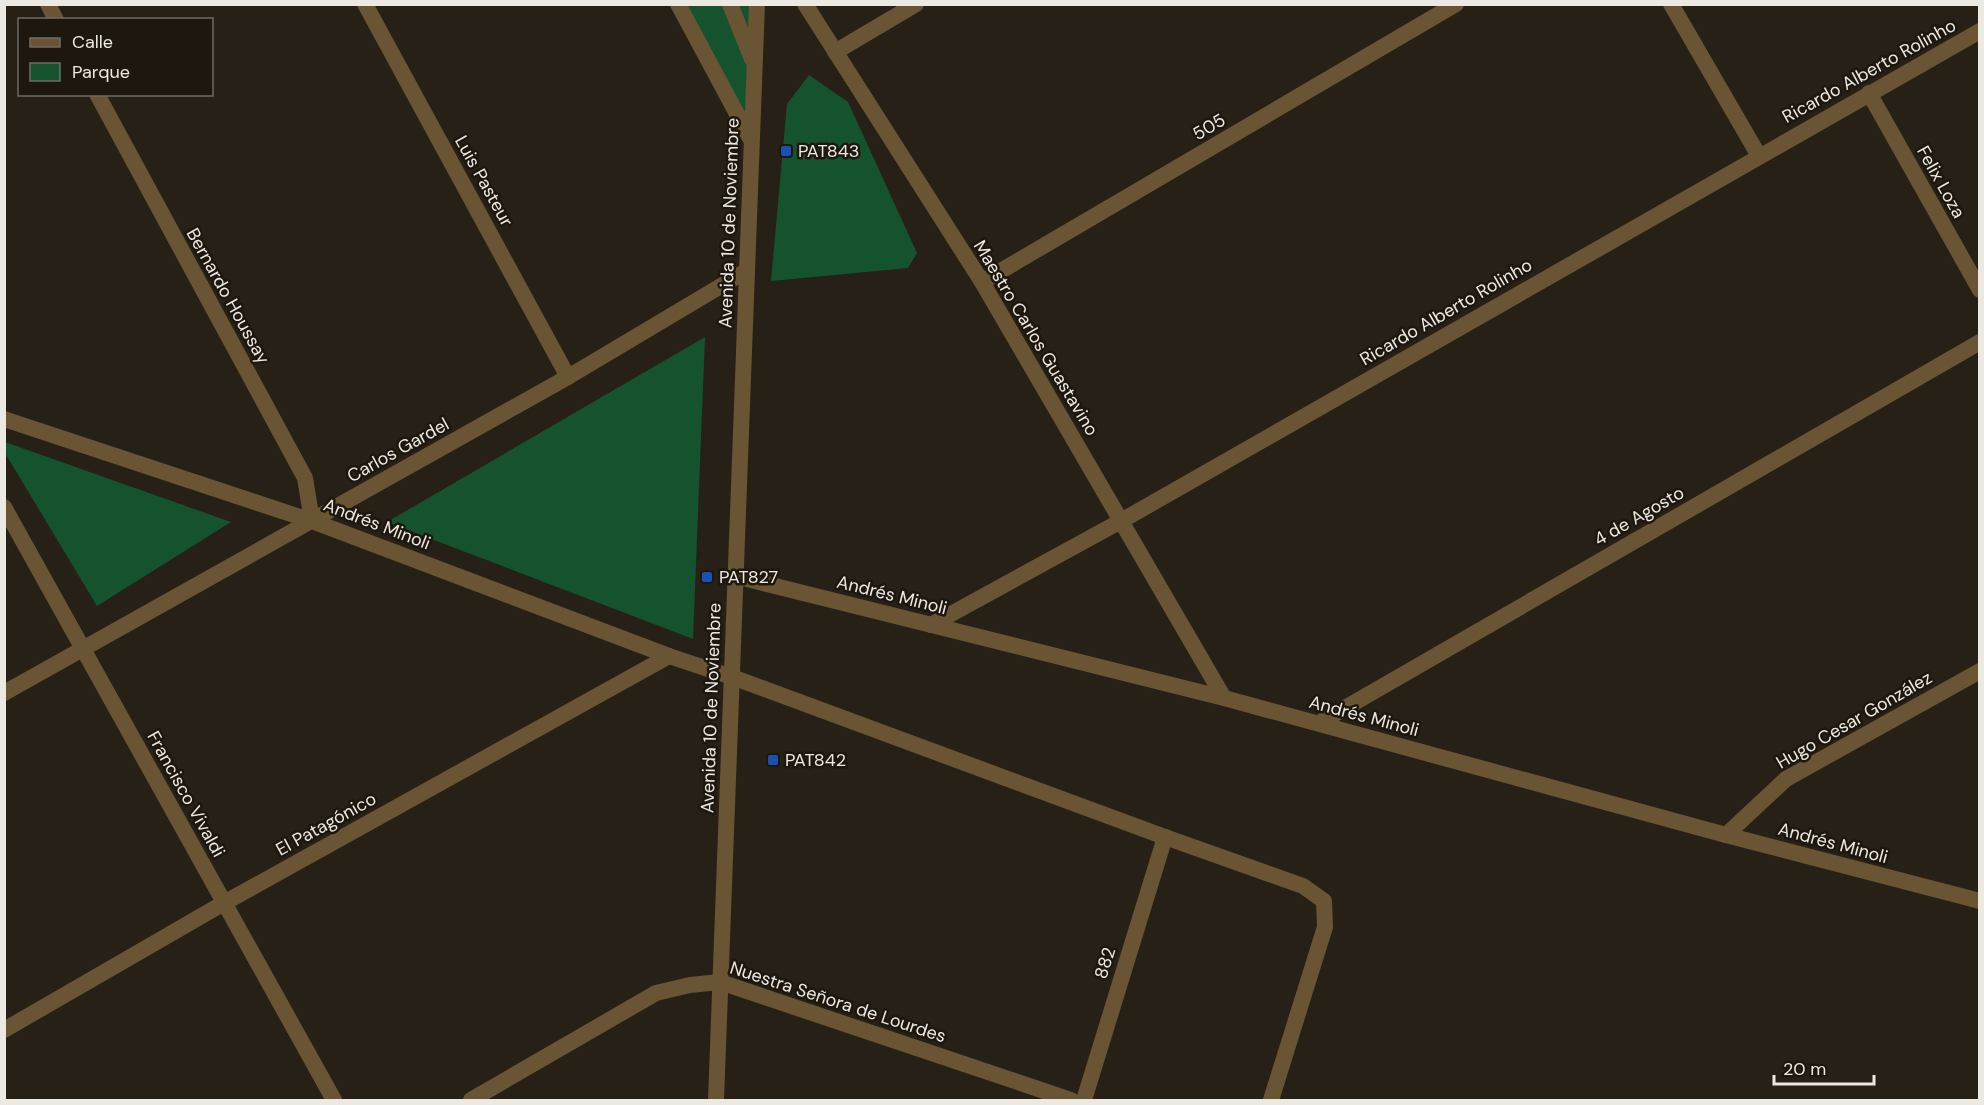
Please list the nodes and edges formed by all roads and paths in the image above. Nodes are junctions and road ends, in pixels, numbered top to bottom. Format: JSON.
{"nodes":[{"id":1,"x":48,"y":4,"type":"edge"},
{"id":2,"x":365,"y":4,"type":"edge"},
{"id":3,"x":678,"y":4,"type":"edge"},
{"id":4,"x":730,"y":4,"type":"edge"},
{"id":5,"x":757,"y":4,"type":"edge"},
{"id":6,"x":805,"y":4,"type":"edge"},
{"id":7,"x":916,"y":4,"type":"edge"},
{"id":8,"x":1456,"y":4,"type":"edge"},
{"id":9,"x":1671,"y":4,"type":"edge"},
{"id":10,"x":55,"y":18,"type":"edge"},
{"id":11,"x":1980,"y":31,"type":"edge"},
{"id":12,"x":835,"y":52,"type":"junction"},
{"id":13,"x":754,"y":66,"type":"junction"},
{"id":14,"x":1869,"y":93,"type":"junction"},
{"id":15,"x":98,"y":96,"type":"edge"},
{"id":16,"x":751,"y":140,"type":"junction"},
{"id":17,"x":1759,"y":156,"type":"junction"},
{"id":18,"x":746,"y":272,"type":"junction"},
{"id":19,"x":982,"y":282,"type":"junction"},
{"id":20,"x":1980,"y":290,"type":"edge"},
{"id":21,"x":1980,"y":342,"type":"edge"},
{"id":22,"x":568,"y":376,"type":"junction"},
{"id":23,"x":4,"y":419,"type":"edge"},
{"id":24,"x":4,"y":507,"type":"edge"},
{"id":25,"x":312,"y":521,"type":"junction"},
{"id":26,"x":1121,"y":521,"type":"junction"},
{"id":27,"x":735,"y":576,"type":"junction"},
{"id":28,"x":931,"y":625,"type":"junction"},
{"id":29,"x":83,"y":649,"type":"junction"},
{"id":30,"x":669,"y":656,"type":"junction"},
{"id":31,"x":1980,"y":671,"type":"edge"},
{"id":32,"x":732,"y":677,"type":"junction"},
{"id":33,"x":4,"y":693,"type":"edge"},
{"id":34,"x":1224,"y":698,"type":"junction"},
{"id":35,"x":1319,"y":723,"type":"junction"},
{"id":36,"x":1726,"y":835,"type":"junction"},
{"id":37,"x":1165,"y":837,"type":"junction"},
{"id":38,"x":1980,"y":901,"type":"edge"},
{"id":39,"x":224,"y":903,"type":"junction"},
{"id":40,"x":720,"y":982,"type":"junction"},
{"id":41,"x":4,"y":1030,"type":"edge"},
{"id":42,"x":334,"y":1101,"type":"edge"},
{"id":43,"x":471,"y":1101,"type":"edge"},
{"id":44,"x":716,"y":1101,"type":"edge"},
{"id":45,"x":1071,"y":1101,"type":"edge"},
{"id":46,"x":1084,"y":1101,"type":"edge"},
{"id":47,"x":1271,"y":1101,"type":"edge"}],
"edges":[{"from":1,"to":10,"type":"street"},
{"from":2,"to":22,"type":"street","name":"Luis Pasteur"},
{"from":3,"to":16,"type":"street"},
{"from":4,"to":13,"type":"street","name":"Avenida 10 de Noviembre"},
{"from":5,"to":13,"type":"street","name":"Avenida 10 de Noviembre"},
{"from":6,"to":12,"type":"street","name":"Maestro Carlos Guastavino"},
{"from":7,"to":12,"type":"street"},
{"from":8,"to":19,"type":"street","name":"505"},
{"from":9,"to":17,"type":"street"},
{"from":11,"to":14,"type":"street","name":"Ricardo Alberto Rolinho"},
{"from":12,"to":19,"type":"street","name":"Maestro Carlos Guastavino"},
{"from":13,"to":16,"type":"street","name":"Avenida 10 de Noviembre"},
{"from":14,"to":17,"type":"street","name":"Ricardo Alberto Rolinho"},
{"from":14,"to":20,"type":"street","name":"Felix Loza"},
{"from":15,"to":25,"type":"street","name":"Bernardo Houssay"},
{"from":16,"to":18,"type":"street","name":"Avenida 10 de Noviembre"},
{"from":17,"to":26,"type":"street","name":"Ricardo Alberto Rolinho"},
{"from":18,"to":22,"type":"street","name":"Carlos Gardel"},
{"from":18,"to":27,"type":"street","name":"Avenida 10 de Noviembre"},
{"from":19,"to":26,"type":"street","name":"Maestro Carlos Guastavino"},
{"from":21,"to":35,"type":"street","name":"4 de Agosto"},
{"from":22,"to":25,"type":"street","name":"Carlos Gardel"},
{"from":23,"to":25,"type":"street","name":"Andrés Minoli"},
{"from":24,"to":29,"type":"street","name":"Francisco Vivaldi"},
{"from":25,"to":29,"type":"street","name":"Carlos Gardel"},
{"from":25,"to":30,"type":"street","name":"Andrés Minoli"},
{"from":26,"to":28,"type":"street","name":"Ricardo Alberto Rolinho"},
{"from":26,"to":34,"type":"street","name":"Maestro Carlos Guastavino"},
{"from":27,"to":28,"type":"street","name":"Andrés Minoli"},
{"from":27,"to":32,"type":"street","name":"Avenida 10 de Noviembre"},
{"from":28,"to":34,"type":"street","name":"Andrés Minoli"},
{"from":29,"to":33,"type":"street","name":"Carlos Gardel"},
{"from":29,"to":39,"type":"street","name":"Francisco Vivaldi"},
{"from":30,"to":32,"type":"street","name":"Andrés Minoli"},
{"from":30,"to":39,"type":"street","name":"El Patagónico"},
{"from":31,"to":36,"type":"street","name":"Hugo Cesar González"},
{"from":32,"to":37,"type":"street","name":"Andrés Minoli"},
{"from":32,"to":40,"type":"street","name":"Avenida 10 de Noviembre"},
{"from":34,"to":35,"type":"street","name":"Andrés Minoli"},
{"from":35,"to":36,"type":"street","name":"Andrés Minoli"},
{"from":36,"to":38,"type":"street","name":"Andrés Minoli"},
{"from":37,"to":46,"type":"street","name":"882"},
{"from":37,"to":47,"type":"street","name":"Andrés Minoli"},
{"from":39,"to":41,"type":"street","name":"El Patagónico"},
{"from":39,"to":42,"type":"street","name":"Francisco Vivaldi"},
{"from":40,"to":43,"type":"street","name":"Nuestra Señora de Lourdes"},
{"from":40,"to":44,"type":"street","name":"Avenida 10 de Noviembre"},
{"from":40,"to":45,"type":"street","name":"Nuestra Señora de Lourdes"}]}
